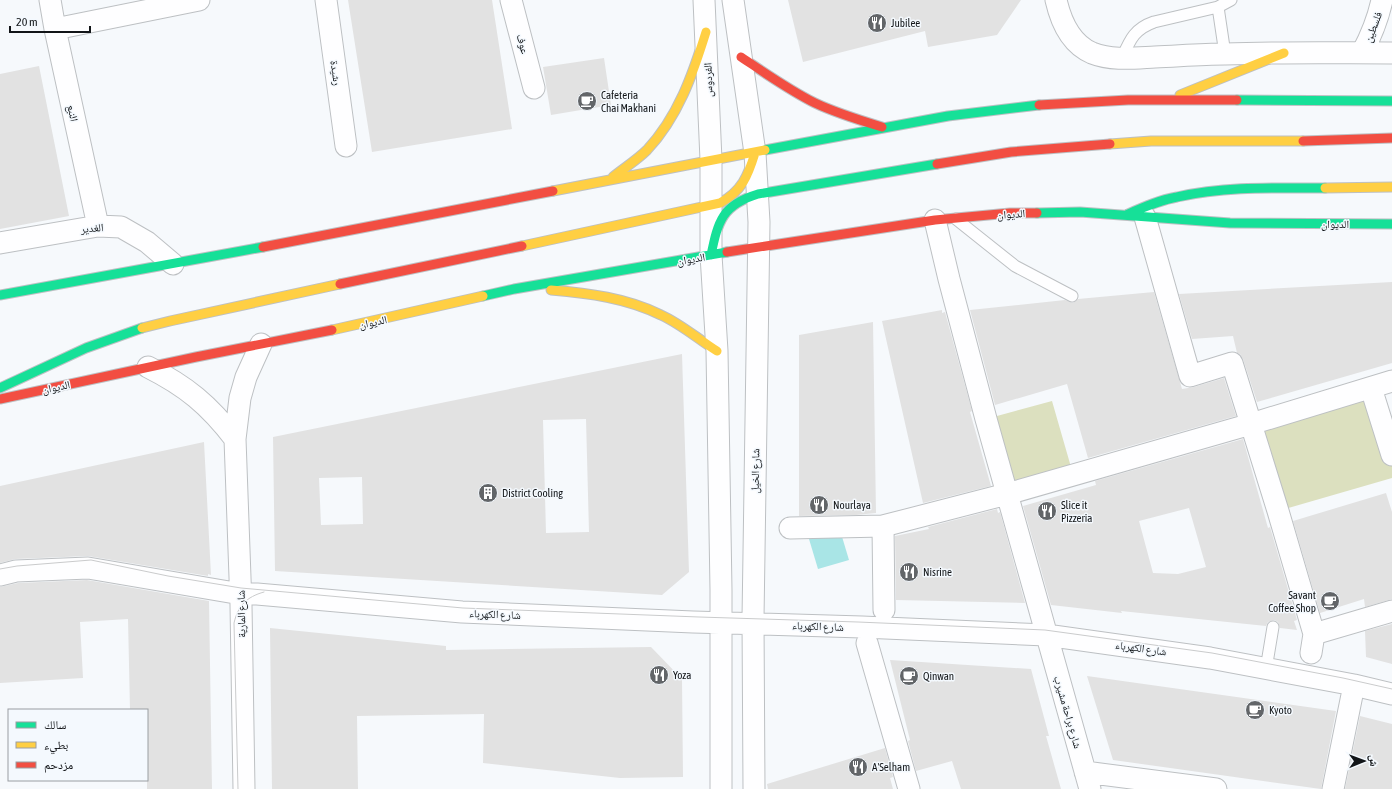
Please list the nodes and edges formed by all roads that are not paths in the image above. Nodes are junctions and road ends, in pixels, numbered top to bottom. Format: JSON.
{"nodes":[{"id":1,"x":50,"y":0,"type":"edge"},
{"id":2,"x":326,"y":0,"type":"edge"},
{"id":3,"x":511,"y":0,"type":"edge"},
{"id":4,"x":704,"y":0,"type":"edge"},
{"id":5,"x":733,"y":0,"type":"edge"},
{"id":6,"x":1056,"y":0,"type":"edge"},
{"id":7,"x":1231,"y":0,"type":"edge"},
{"id":8,"x":1382,"y":0,"type":"edge"},
{"id":9,"x":192,"y":1,"type":"edge"},
{"id":10,"x":1218,"y":7,"type":"junction"},
{"id":11,"x":55,"y":29,"type":"junction"},
{"id":12,"x":706,"y":32,"type":"junction"},
{"id":13,"x":1284,"y":53,"type":"junction"},
{"id":14,"x":1362,"y":53,"type":"junction"},
{"id":15,"x":1392,"y":53,"type":"edge"},
{"id":16,"x":1225,"y":54,"type":"junction"},
{"id":17,"x":741,"y":57,"type":"junction"},
{"id":18,"x":1122,"y":58,"type":"junction"},
{"id":19,"x":534,"y":88,"type":"dead end"},
{"id":20,"x":1170,"y":99,"type":"junction"},
{"id":21,"x":1392,"y":102,"type":"edge"},
{"id":22,"x":885,"y":127,"type":"junction"},
{"id":23,"x":1392,"y":138,"type":"edge"},
{"id":24,"x":346,"y":146,"type":"dead end"},
{"id":25,"x":755,"y":153,"type":"junction"},
{"id":26,"x":711,"y":160,"type":"junction"},
{"id":27,"x":608,"y":181,"type":"junction"},
{"id":28,"x":1392,"y":187,"type":"edge"},
{"id":29,"x":758,"y":194,"type":"junction"},
{"id":30,"x":712,"y":205,"type":"junction"},
{"id":31,"x":1125,"y":215,"type":"junction"},
{"id":32,"x":1145,"y":217,"type":"junction"},
{"id":33,"x":956,"y":218,"type":"junction"},
{"id":34,"x":935,"y":220,"type":"junction"},
{"id":35,"x":1392,"y":224,"type":"edge"},
{"id":36,"x":98,"y":226,"type":"junction"},
{"id":37,"x":10,"y":237,"type":"edge"},
{"id":38,"x":759,"y":247,"type":"junction"},
{"id":39,"x":711,"y":255,"type":"junction"},
{"id":40,"x":173,"y":264,"type":"junction"},
{"id":41,"x":514,"y":289,"type":"junction"},
{"id":42,"x":0,"y":296,"type":"edge"},
{"id":43,"x":1072,"y":296,"type":"dead end"},
{"id":44,"x":261,"y":344,"type":"junction"},
{"id":45,"x":717,"y":351,"type":"junction"},
{"id":46,"x":148,"y":367,"type":"junction"},
{"id":47,"x":1392,"y":381,"type":"edge"},
{"id":48,"x":0,"y":388,"type":"edge"},
{"id":49,"x":1371,"y":388,"type":"junction"},
{"id":50,"x":0,"y":399,"type":"edge"},
{"id":51,"x":1251,"y":424,"type":"junction"},
{"id":52,"x":235,"y":439,"type":"junction"},
{"id":53,"x":1392,"y":455,"type":"edge"},
{"id":54,"x":1007,"y":494,"type":"junction"},
{"id":55,"x":883,"y":526,"type":"junction"},
{"id":56,"x":790,"y":528,"type":"dead end"},
{"id":57,"x":0,"y":575,"type":"edge"},
{"id":58,"x":241,"y":594,"type":"junction"},
{"id":59,"x":884,"y":610,"type":"dead end"},
{"id":60,"x":1392,"y":611,"type":"edge"},
{"id":61,"x":722,"y":623,"type":"junction"},
{"id":62,"x":754,"y":624,"type":"junction"},
{"id":63,"x":1273,"y":627,"type":"dead end"},
{"id":64,"x":1046,"y":635,"type":"junction"},
{"id":65,"x":867,"y":643,"type":"dead end"},
{"id":66,"x":1266,"y":669,"type":"junction"},
{"id":67,"x":1354,"y":685,"type":"junction"},
{"id":68,"x":1392,"y":694,"type":"edge"},
{"id":69,"x":1087,"y":781,"type":"edge"},
{"id":70,"x":244,"y":789,"type":"edge"},
{"id":71,"x":722,"y":789,"type":"edge"},
{"id":72,"x":754,"y":789,"type":"edge"},
{"id":73,"x":909,"y":789,"type":"edge"},
{"id":74,"x":1216,"y":789,"type":"edge"},
{"id":75,"x":1333,"y":789,"type":"edge"}],
"edges":[{"from":1,"to":11,"type":"street","name":"النبع"},
{"from":2,"to":24,"type":"street","name":"رشيدة"},
{"from":3,"to":19,"type":"street","name":"عوف"},
{"from":4,"to":12,"type":"street","name":"الفردوس"},
{"from":5,"to":17,"type":"street"},
{"from":6,"to":18,"type":"street"},
{"from":7,"to":10,"type":"lane"},
{"from":8,"to":14,"type":"street","name":"فلسطين"},
{"from":9,"to":11,"type":"street"},
{"from":10,"to":16,"type":"lane"},
{"from":10,"to":18,"type":"lane"},
{"from":11,"to":36,"type":"street","name":"النبع"},
{"from":12,"to":26,"type":"street","name":"الفردوس"},
{"from":12,"to":27,"type":"main road"},
{"from":13,"to":14,"type":"street"},
{"from":13,"to":16,"type":"street"},
{"from":13,"to":20,"type":"main road"},
{"from":14,"to":15,"type":"street"},
{"from":16,"to":18,"type":"street"},
{"from":17,"to":22,"type":"main road"},
{"from":17,"to":25,"type":"street"},
{"from":20,"to":21,"type":"main road"},
{"from":20,"to":22,"type":"main road"},
{"from":22,"to":25,"type":"main road"},
{"from":23,"to":29,"type":"main road"},
{"from":25,"to":26,"type":"main road"},
{"from":25,"to":29,"type":"street","name":"شارع الخيل"},
{"from":25,"to":30,"type":"main road"},
{"from":26,"to":27,"type":"main road"},
{"from":26,"to":30,"type":"street"},
{"from":27,"to":40,"type":"main road"},
{"from":28,"to":31,"type":"main road"},
{"from":29,"to":38,"type":"street","name":"شارع الخيل"},
{"from":29,"to":39,"type":"main road"},
{"from":30,"to":39,"type":"street"},
{"from":30,"to":48,"type":"main road"},
{"from":31,"to":32,"type":"main road","name":"الديوان"},
{"from":31,"to":33,"type":"main road","name":"الديوان"},
{"from":32,"to":35,"type":"main road","name":"الديوان"},
{"from":32,"to":51,"type":"street"},
{"from":33,"to":34,"type":"main road","name":"الديوان"},
{"from":33,"to":43,"type":"lane"},
{"from":34,"to":38,"type":"main road","name":"الديوان"},
{"from":34,"to":54,"type":"street","name":"شارع براحة مشيرب"},
{"from":36,"to":37,"type":"street","name":"الغدير"},
{"from":36,"to":40,"type":"street","name":"الغدير"},
{"from":38,"to":39,"type":"main road","name":"الديوان"},
{"from":38,"to":62,"type":"street","name":"شارع الخيل"},
{"from":39,"to":41,"type":"main road","name":"الديوان"},
{"from":39,"to":45,"type":"street"},
{"from":40,"to":42,"type":"main road"},
{"from":41,"to":44,"type":"main road","name":"الديوان"},
{"from":41,"to":45,"type":"main road"},
{"from":44,"to":46,"type":"main road","name":"الديوان"},
{"from":44,"to":52,"type":"street","name":"شارع المارية"},
{"from":45,"to":61,"type":"street"},
{"from":46,"to":50,"type":"main road","name":"الديوان"},
{"from":46,"to":52,"type":"street"},
{"from":47,"to":49,"type":"street"},
{"from":49,"to":51,"type":"street"},
{"from":49,"to":53,"type":"street"},
{"from":51,"to":54,"type":"street"},
{"from":51,"to":60,"type":"street"},
{"from":52,"to":58,"type":"street","name":"شارع المارية"},
{"from":54,"to":55,"type":"street"},
{"from":54,"to":64,"type":"street","name":"شارع براحة مشيرب"},
{"from":55,"to":56,"type":"street"},
{"from":55,"to":59,"type":"street"},
{"from":57,"to":58,"type":"street","name":"شارع الكهرباء"},
{"from":58,"to":61,"type":"street","name":"شارع الكهرباء"},
{"from":58,"to":70,"type":"street","name":"شارع المارية"},
{"from":61,"to":62,"type":"street","name":"شارع الكهرباء"},
{"from":61,"to":71,"type":"street"},
{"from":62,"to":64,"type":"street","name":"شارع الكهرباء"},
{"from":62,"to":72,"type":"street","name":"شارع الخيل"},
{"from":63,"to":66,"type":"lane"},
{"from":64,"to":66,"type":"street","name":"شارع الكهرباء"},
{"from":64,"to":69,"type":"street","name":"شارع براحة مشيرب"},
{"from":65,"to":73,"type":"street"},
{"from":66,"to":67,"type":"street","name":"شارع الكهرباء"},
{"from":67,"to":68,"type":"street","name":"شارع الكهرباء"},
{"from":67,"to":75,"type":"street"},
{"from":69,"to":74,"type":"street"}]}
